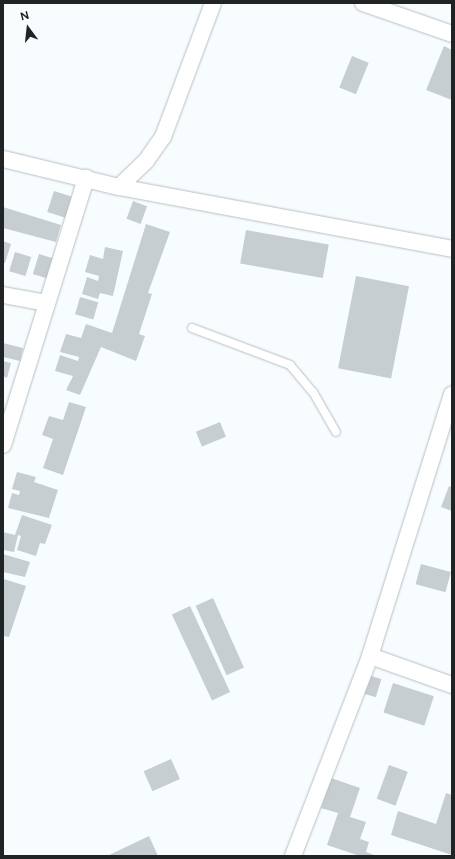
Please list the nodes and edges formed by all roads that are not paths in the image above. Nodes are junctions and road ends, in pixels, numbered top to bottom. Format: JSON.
{"nodes":[{"id":1,"x":213,"y":3,"type":"edge"},
{"id":2,"x":363,"y":3,"type":"edge"},
{"id":3,"x":452,"y":34,"type":"edge"},
{"id":4,"x":3,"y":159,"type":"edge"},
{"id":5,"x":86,"y":178,"type":"junction"},
{"id":6,"x":119,"y":187,"type":"junction"},
{"id":7,"x":452,"y":249,"type":"edge"},
{"id":8,"x":3,"y":295,"type":"edge"},
{"id":9,"x":47,"y":303,"type":"junction"},
{"id":10,"x":192,"y":328,"type":"dead end"},
{"id":11,"x":451,"y":398,"type":"edge"},
{"id":12,"x":336,"y":432,"type":"dead end"},
{"id":13,"x":4,"y":438,"type":"edge"},
{"id":14,"x":370,"y":656,"type":"junction"},
{"id":15,"x":452,"y":685,"type":"edge"},
{"id":16,"x":293,"y":856,"type":"edge"}],
"edges":[{"from":1,"to":6,"type":"street"},
{"from":2,"to":3,"type":"street"},
{"from":4,"to":5,"type":"street"},
{"from":5,"to":6,"type":"street"},
{"from":5,"to":9,"type":"street"},
{"from":6,"to":7,"type":"street"},
{"from":8,"to":9,"type":"street"},
{"from":9,"to":13,"type":"street"},
{"from":10,"to":12,"type":"lane"},
{"from":11,"to":14,"type":"street"},
{"from":14,"to":15,"type":"street"},
{"from":14,"to":16,"type":"street"}]}
